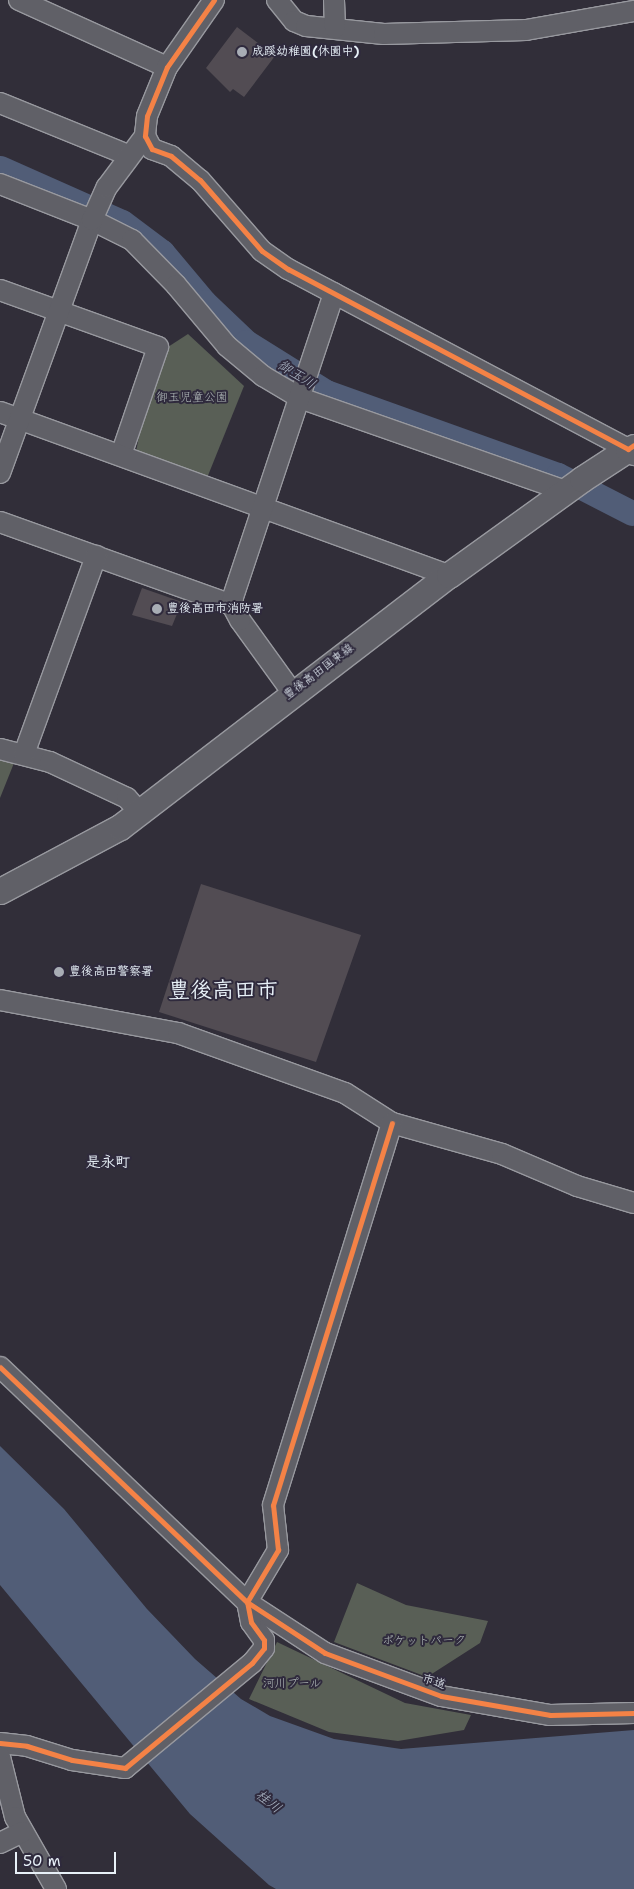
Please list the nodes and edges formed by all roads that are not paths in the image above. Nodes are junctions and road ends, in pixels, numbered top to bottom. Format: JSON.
{"nodes":[{"id":1,"x":19,"y":0,"type":"edge"},
{"id":2,"x":214,"y":0,"type":"edge"},
{"id":3,"x":277,"y":0,"type":"edge"},
{"id":4,"x":334,"y":0,"type":"edge"},
{"id":5,"x":634,"y":11,"type":"edge"},
{"id":6,"x":335,"y":28,"type":"junction"},
{"id":7,"x":167,"y":67,"type":"junction"},
{"id":8,"x":0,"y":103,"type":"edge"},
{"id":9,"x":145,"y":136,"type":"junction"},
{"id":10,"x":128,"y":155,"type":"junction"},
{"id":11,"x":0,"y":184,"type":"edge"},
{"id":12,"x":92,"y":220,"type":"junction"},
{"id":13,"x":0,"y":290,"type":"edge"},
{"id":14,"x":334,"y":293,"type":"junction"},
{"id":15,"x":59,"y":311,"type":"junction"},
{"id":16,"x":300,"y":398,"type":"junction"},
{"id":17,"x":0,"y":412,"type":"edge"},
{"id":18,"x":22,"y":419,"type":"junction"},
{"id":19,"x":632,"y":448,"type":"edge"},
{"id":20,"x":121,"y":455,"type":"junction"},
{"id":21,"x":0,"y":473,"type":"edge"},
{"id":22,"x":571,"y":486,"type":"junction"},
{"id":23,"x":264,"y":510,"type":"junction"},
{"id":24,"x":0,"y":522,"type":"edge"},
{"id":25,"x":96,"y":556,"type":"junction"},
{"id":26,"x":449,"y":575,"type":"junction"},
{"id":27,"x":232,"y":605,"type":"junction"},
{"id":28,"x":292,"y":692,"type":"junction"},
{"id":29,"x":0,"y":749,"type":"edge"},
{"id":30,"x":24,"y":754,"type":"junction"},
{"id":31,"x":140,"y":813,"type":"junction"},
{"id":32,"x":0,"y":891,"type":"edge"},
{"id":33,"x":0,"y":1000,"type":"edge"},
{"id":34,"x":392,"y":1123,"type":"junction"},
{"id":35,"x":634,"y":1204,"type":"edge"},
{"id":36,"x":0,"y":1367,"type":"edge"},
{"id":37,"x":247,"y":1602,"type":"junction"},
{"id":38,"x":634,"y":1713,"type":"edge"},
{"id":39,"x":0,"y":1743,"type":"edge"},
{"id":40,"x":0,"y":1757,"type":"edge"},
{"id":41,"x":23,"y":1832,"type":"junction"},
{"id":42,"x":0,"y":1843,"type":"edge"},
{"id":43,"x":56,"y":1889,"type":"edge"}],
"edges":[{"from":1,"to":7,"type":"street"},
{"from":2,"to":7,"type":"street"},
{"from":3,"to":6,"type":"street"},
{"from":4,"to":6,"type":"street"},
{"from":5,"to":6,"type":"street"},
{"from":7,"to":9,"type":"street"},
{"from":8,"to":10,"type":"street"},
{"from":9,"to":10,"type":"street"},
{"from":9,"to":14,"type":"street"},
{"from":10,"to":12,"type":"street"},
{"from":11,"to":12,"type":"street"},
{"from":12,"to":15,"type":"street"},
{"from":12,"to":16,"type":"street"},
{"from":13,"to":15,"type":"street"},
{"from":14,"to":16,"type":"street"},
{"from":14,"to":19,"type":"street"},
{"from":15,"to":18,"type":"street"},
{"from":15,"to":20,"type":"street"},
{"from":16,"to":22,"type":"street"},
{"from":16,"to":23,"type":"street"},
{"from":17,"to":18,"type":"street"},
{"from":18,"to":20,"type":"street"},
{"from":18,"to":21,"type":"street"},
{"from":19,"to":22,"type":"main road","name":"豊後高田国東線"},
{"from":20,"to":23,"type":"street"},
{"from":22,"to":26,"type":"main road","name":"豊後高田国東線"},
{"from":23,"to":26,"type":"street"},
{"from":23,"to":27,"type":"street"},
{"from":24,"to":25,"type":"street"},
{"from":25,"to":27,"type":"street"},
{"from":25,"to":30,"type":"street"},
{"from":26,"to":28,"type":"main road","name":"豊後高田国東線"},
{"from":27,"to":28,"type":"street"},
{"from":28,"to":31,"type":"main road","name":"豊後高田国東線"},
{"from":29,"to":30,"type":"street"},
{"from":30,"to":31,"type":"street"},
{"from":31,"to":32,"type":"main road","name":"豊後高田国東線"},
{"from":33,"to":34,"type":"street"},
{"from":34,"to":35,"type":"street"},
{"from":34,"to":37,"type":"street"},
{"from":36,"to":37,"type":"street","name":"市道"},
{"from":37,"to":38,"type":"street","name":"市道"},
{"from":37,"to":39,"type":"street"},
{"from":40,"to":41,"type":"street"},
{"from":41,"to":42,"type":"street"},
{"from":41,"to":43,"type":"street"}]}
